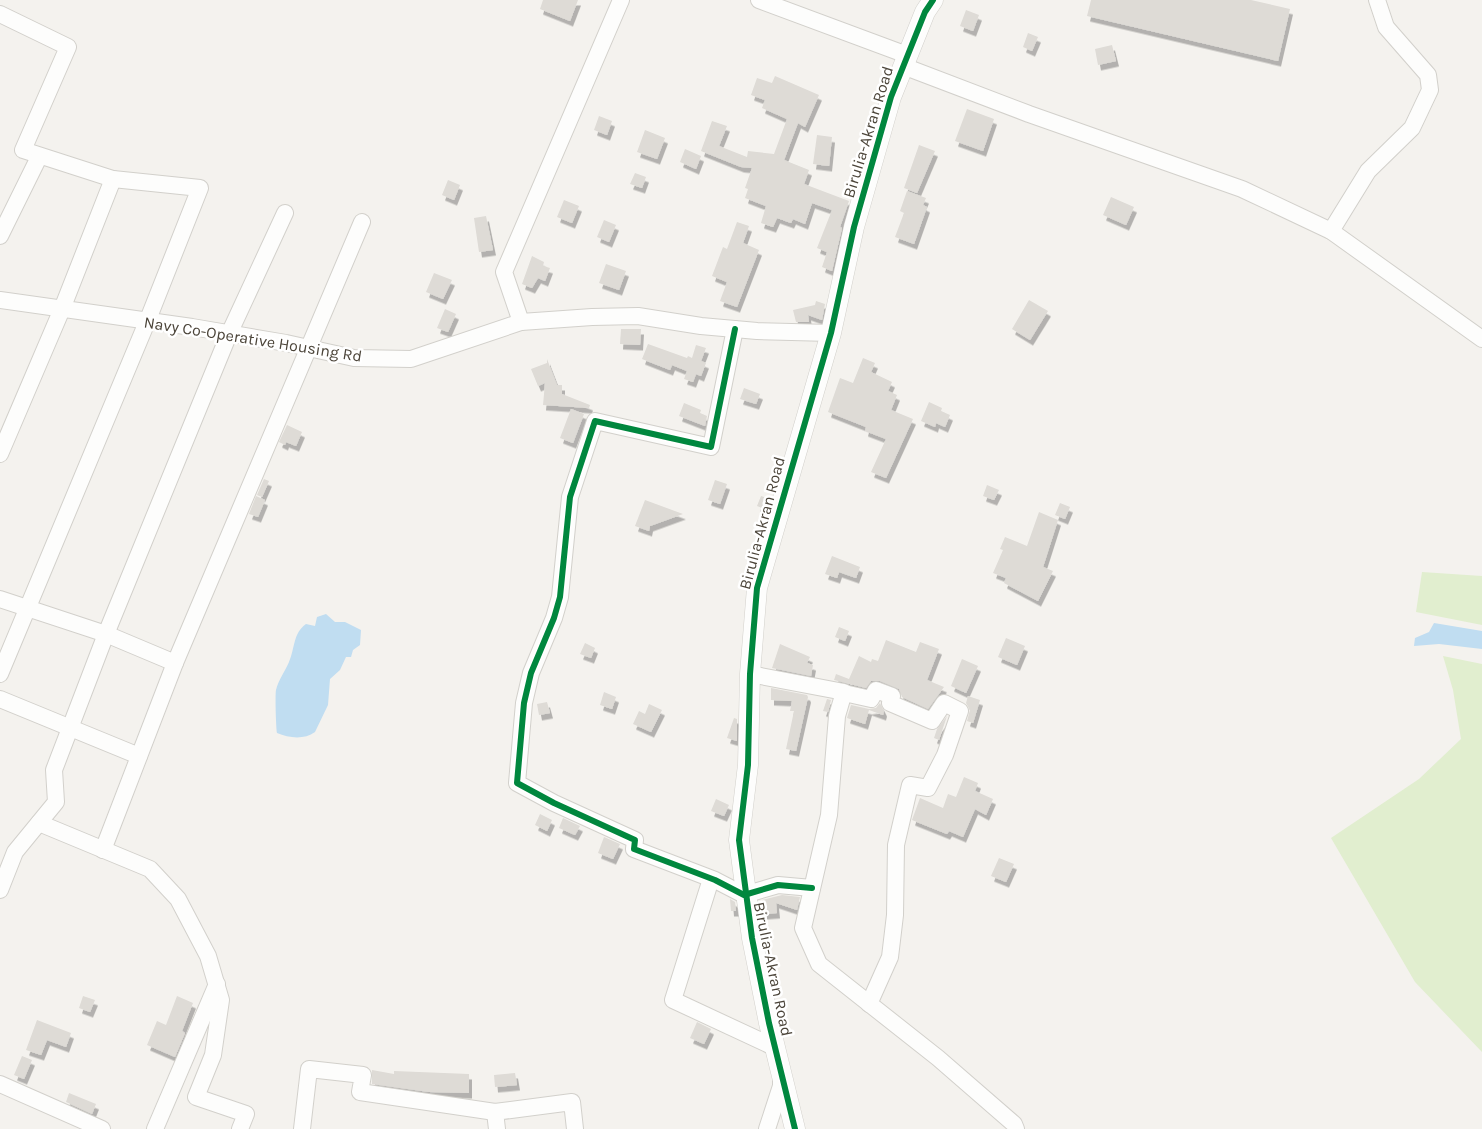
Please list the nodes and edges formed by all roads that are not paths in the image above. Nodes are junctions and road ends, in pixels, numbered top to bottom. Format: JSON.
{"nodes":[{"id":1,"x":621,"y":0,"type":"edge"},
{"id":2,"x":759,"y":0,"type":"edge"},
{"id":3,"x":933,"y":0,"type":"edge"},
{"id":4,"x":1377,"y":0,"type":"edge"},
{"id":5,"x":2,"y":20,"type":"edge"},
{"id":6,"x":905,"y":61,"type":"junction"},
{"id":7,"x":40,"y":157,"type":"junction"},
{"id":8,"x":113,"y":179,"type":"junction"},
{"id":9,"x":285,"y":212,"type":"dead end"},
{"id":10,"x":362,"y":222,"type":"dead end"},
{"id":11,"x":1331,"y":231,"type":"junction"},
{"id":12,"x":0,"y":236,"type":"edge"},
{"id":13,"x":0,"y":300,"type":"edge"},
{"id":14,"x":62,"y":309,"type":"junction"},
{"id":15,"x":148,"y":322,"type":"junction"},
{"id":16,"x":520,"y":322,"type":"junction"},
{"id":17,"x":735,"y":329,"type":"junction"},
{"id":18,"x":831,"y":333,"type":"junction"},
{"id":19,"x":229,"y":334,"type":"junction"},
{"id":20,"x":1482,"y":339,"type":"edge"},
{"id":21,"x":309,"y":348,"type":"junction"},
{"id":22,"x":0,"y":454,"type":"edge"},
{"id":23,"x":0,"y":599,"type":"edge"},
{"id":24,"x":28,"y":609,"type":"junction"},
{"id":25,"x":106,"y":634,"type":"junction"},
{"id":26,"x":176,"y":662,"type":"junction"},
{"id":27,"x":0,"y":674,"type":"edge"},
{"id":28,"x":750,"y":674,"type":"junction"},
{"id":29,"x":844,"y":693,"type":"junction"},
{"id":30,"x":0,"y":699,"type":"edge"},
{"id":31,"x":70,"y":728,"type":"junction"},
{"id":32,"x":139,"y":756,"type":"junction"},
{"id":33,"x":38,"y":823,"type":"junction"},
{"id":34,"x":103,"y":850,"type":"junction"},
{"id":35,"x":712,"y":879,"type":"junction"},
{"id":36,"x":812,"y":888,"type":"junction"},
{"id":37,"x":0,"y":890,"type":"edge"},
{"id":38,"x":744,"y":894,"type":"junction"},
{"id":39,"x":217,"y":984,"type":"junction"},
{"id":40,"x":869,"y":1004,"type":"junction"},
{"id":41,"x":776,"y":1048,"type":"junction"},
{"id":42,"x":781,"y":1069,"type":"junction"},
{"id":43,"x":0,"y":1084,"type":"edge"},
{"id":44,"x":495,"y":1112,"type":"junction"},
{"id":45,"x":102,"y":1129,"type":"edge"},
{"id":46,"x":155,"y":1129,"type":"edge"},
{"id":47,"x":240,"y":1129,"type":"edge"},
{"id":48,"x":302,"y":1129,"type":"edge"},
{"id":49,"x":497,"y":1129,"type":"edge"},
{"id":50,"x":574,"y":1129,"type":"edge"},
{"id":51,"x":767,"y":1129,"type":"edge"},
{"id":52,"x":795,"y":1129,"type":"edge"},
{"id":53,"x":1016,"y":1129,"type":"edge"}],
"edges":[{"from":1,"to":16,"type":"street"},
{"from":2,"to":6,"type":"street"},
{"from":3,"to":6,"type":"street","name":"Birulia-Akran Road"},
{"from":4,"to":11,"type":"street"},
{"from":5,"to":7,"type":"street"},
{"from":6,"to":11,"type":"street"},
{"from":6,"to":18,"type":"street","name":"Birulia-Akran Road"},
{"from":7,"to":8,"type":"street"},
{"from":7,"to":12,"type":"street"},
{"from":8,"to":14,"type":"street"},
{"from":8,"to":15,"type":"street"},
{"from":9,"to":19,"type":"street"},
{"from":10,"to":21,"type":"street"},
{"from":11,"to":20,"type":"street"},
{"from":13,"to":14,"type":"street","name":"Navy Co-Operative Housing Rd"},
{"from":14,"to":15,"type":"street","name":"Navy Co-Operative Housing Rd"},
{"from":14,"to":22,"type":"street"},
{"from":15,"to":19,"type":"street","name":"Navy Co-Operative Housing Rd"},
{"from":15,"to":24,"type":"street"},
{"from":16,"to":17,"type":"street","name":"Navy Co-Operative Housing Rd"},
{"from":16,"to":21,"type":"street","name":"Navy Co-Operative Housing Rd"},
{"from":17,"to":18,"type":"street","name":"Navy Co-Operative Housing Rd"},
{"from":17,"to":35,"type":"street"},
{"from":18,"to":28,"type":"street","name":"Birulia-Akran Road"},
{"from":19,"to":21,"type":"street","name":"Navy Co-Operative Housing Rd"},
{"from":19,"to":25,"type":"street"},
{"from":21,"to":26,"type":"street"},
{"from":23,"to":24,"type":"street"},
{"from":24,"to":25,"type":"street"},
{"from":24,"to":27,"type":"street"},
{"from":25,"to":26,"type":"street"},
{"from":25,"to":31,"type":"street"},
{"from":26,"to":32,"type":"street"},
{"from":28,"to":29,"type":"street"},
{"from":28,"to":38,"type":"street","name":"Birulia-Akran Road"},
{"from":29,"to":36,"type":"street"},
{"from":29,"to":40,"type":"street"},
{"from":30,"to":31,"type":"street"},
{"from":31,"to":32,"type":"street"},
{"from":31,"to":33,"type":"street"},
{"from":32,"to":34,"type":"street"},
{"from":33,"to":34,"type":"street"},
{"from":33,"to":37,"type":"street"},
{"from":34,"to":39,"type":"street"},
{"from":35,"to":38,"type":"street"},
{"from":35,"to":41,"type":"street"},
{"from":36,"to":38,"type":"street"},
{"from":36,"to":40,"type":"street"},
{"from":38,"to":41,"type":"street","name":"Birulia-Akran Road"},
{"from":39,"to":46,"type":"street"},
{"from":39,"to":47,"type":"street"},
{"from":40,"to":53,"type":"street"},
{"from":41,"to":42,"type":"street","name":"Birulia-Akran Road"},
{"from":42,"to":51,"type":"street"},
{"from":42,"to":52,"type":"street","name":"Birulia-Akran Road"},
{"from":43,"to":45,"type":"street"},
{"from":44,"to":48,"type":"street"},
{"from":44,"to":49,"type":"street"},
{"from":44,"to":50,"type":"street"}]}
